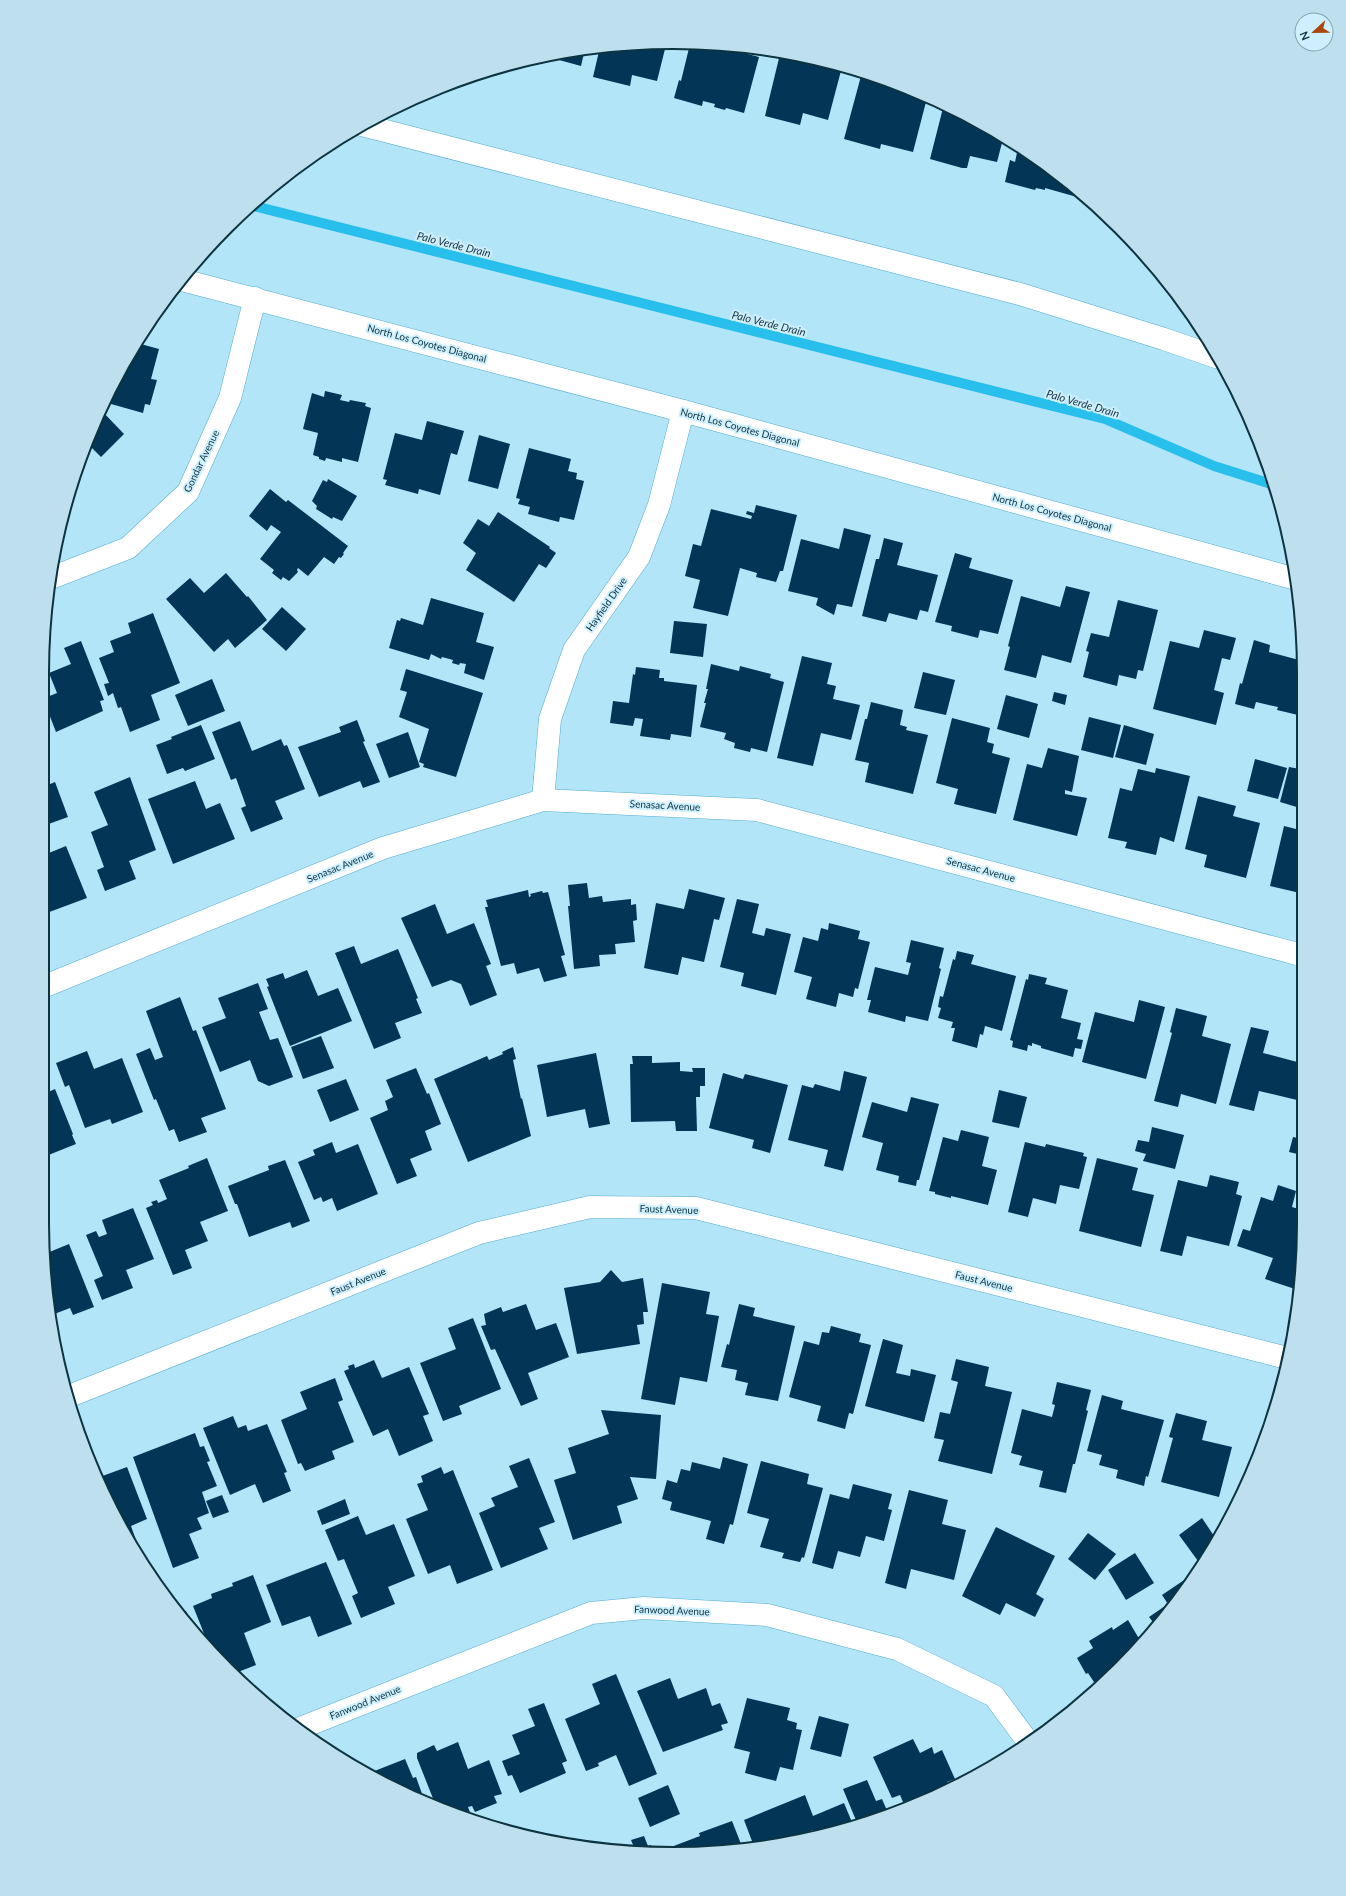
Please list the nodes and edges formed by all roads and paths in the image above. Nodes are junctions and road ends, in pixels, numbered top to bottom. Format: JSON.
{"nodes":[{"id":1,"x":371,"y":127,"type":"edge"},
{"id":2,"x":188,"y":281,"type":"edge"},
{"id":3,"x":255,"y":298,"type":"junction"},
{"id":4,"x":1209,"y":355,"type":"edge"},
{"id":5,"x":683,"y":411,"type":"junction"},
{"id":6,"x":57,"y":576,"type":"edge"},
{"id":7,"x":1289,"y":577,"type":"edge"},
{"id":8,"x":543,"y":800,"type":"junction"},
{"id":9,"x":1297,"y":954,"type":"edge"},
{"id":10,"x":49,"y":984,"type":"edge"},
{"id":11,"x":1282,"y":1357,"type":"edge"},
{"id":12,"x":73,"y":1395,"type":"edge"},
{"id":13,"x":305,"y":1726,"type":"edge"},
{"id":14,"x":1025,"y":1738,"type":"edge"}],
"edges":[{"from":1,"to":4,"type":"street"},
{"from":2,"to":3,"type":"street","name":"North Los Coyotes Diagonal"},
{"from":3,"to":5,"type":"street","name":"North Los Coyotes Diagonal"},
{"from":3,"to":6,"type":"street","name":"Gondar Avenue"},
{"from":5,"to":7,"type":"street","name":"North Los Coyotes Diagonal"},
{"from":5,"to":8,"type":"street","name":"Hayfield Drive"},
{"from":8,"to":9,"type":"street","name":"Senasac Avenue"},
{"from":8,"to":10,"type":"street","name":"Senasac Avenue"},
{"from":11,"to":12,"type":"street","name":"Faust Avenue"},
{"from":13,"to":14,"type":"street","name":"Fanwood Avenue"}]}
